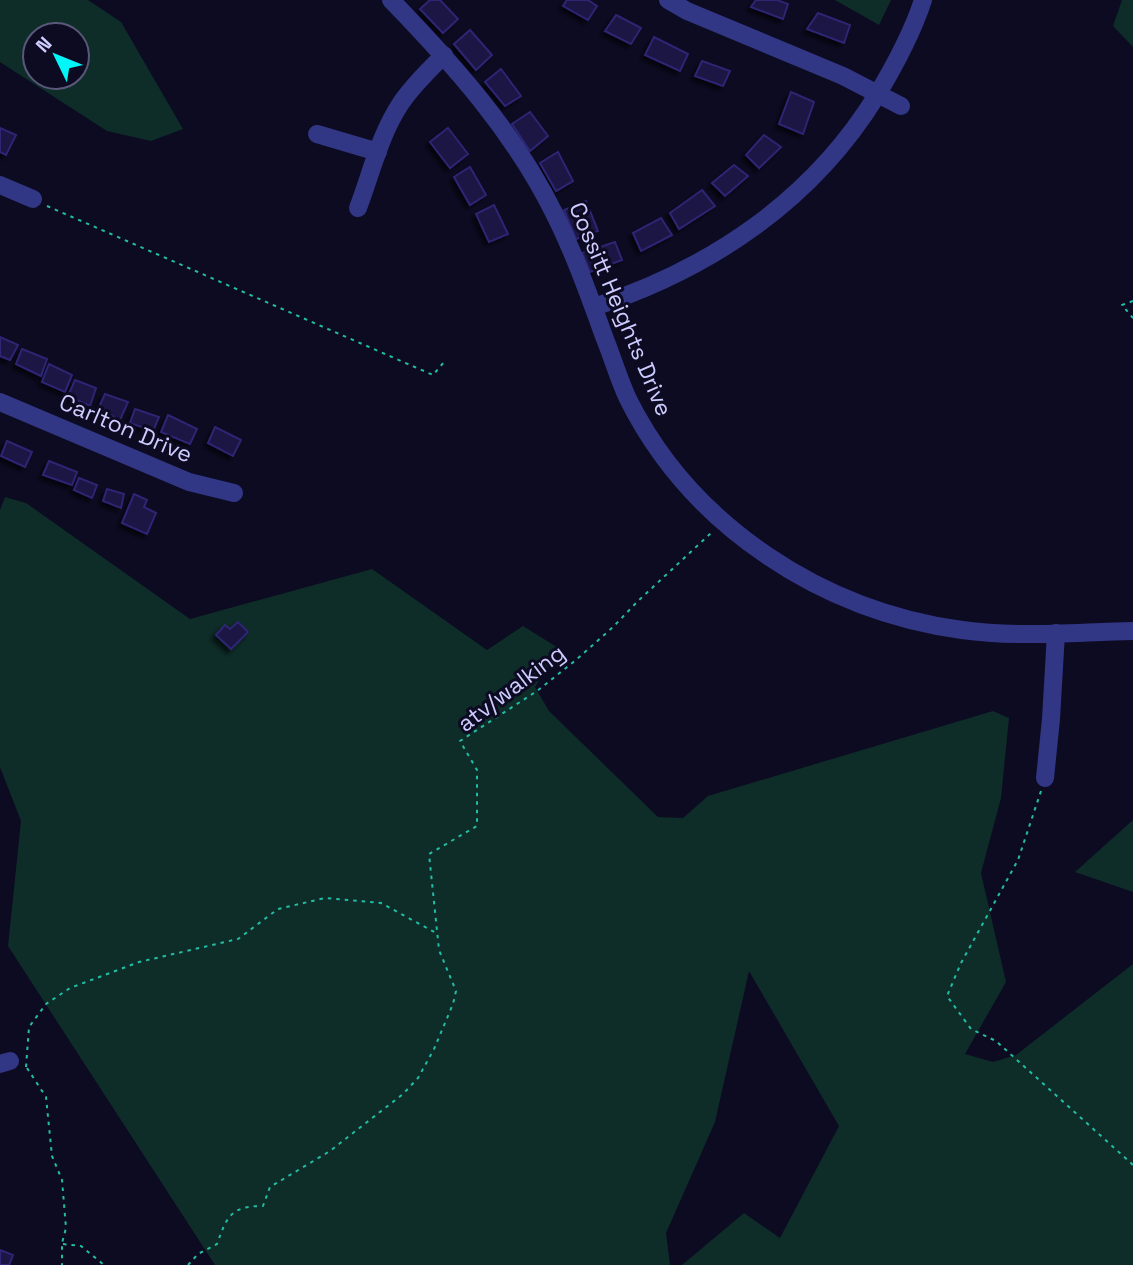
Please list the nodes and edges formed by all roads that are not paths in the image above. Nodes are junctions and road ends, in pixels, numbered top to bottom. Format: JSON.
{"nodes":[{"id":1,"x":391,"y":0,"type":"edge"},
{"id":2,"x":668,"y":0,"type":"edge"},
{"id":3,"x":923,"y":0,"type":"edge"},
{"id":4,"x":444,"y":55,"type":"junction"},
{"id":5,"x":877,"y":94,"type":"junction"},
{"id":6,"x":901,"y":106,"type":"dead end"},
{"id":7,"x":317,"y":134,"type":"dead end"},
{"id":8,"x":379,"y":152,"type":"junction"},
{"id":9,"x":0,"y":186,"type":"edge"},
{"id":10,"x":33,"y":200,"type":"road end"},
{"id":11,"x":358,"y":208,"type":"dead end"},
{"id":12,"x":594,"y":307,"type":"junction"},
{"id":13,"x":0,"y":402,"type":"edge"},
{"id":14,"x":234,"y":492,"type":"dead end"},
{"id":15,"x":1133,"y":631,"type":"edge"},
{"id":16,"x":1056,"y":633,"type":"junction"},
{"id":17,"x":1045,"y":778,"type":"road end"}],
"edges":[{"from":1,"to":4,"type":"street","name":"Cossitt Heights Drive"},
{"from":2,"to":5,"type":"street"},
{"from":3,"to":5,"type":"street"},
{"from":4,"to":8,"type":"street"},
{"from":4,"to":12,"type":"street","name":"Cossitt Heights Drive"},
{"from":5,"to":6,"type":"street"},
{"from":5,"to":12,"type":"street"},
{"from":7,"to":8,"type":"street"},
{"from":8,"to":11,"type":"street"},
{"from":9,"to":10,"type":"street"},
{"from":12,"to":16,"type":"street","name":"Cossitt Heights Drive"},
{"from":13,"to":14,"type":"street","name":"Carlton Drive"},
{"from":15,"to":16,"type":"street","name":"Cossitt Heights Drive"},
{"from":16,"to":17,"type":"street"}]}
